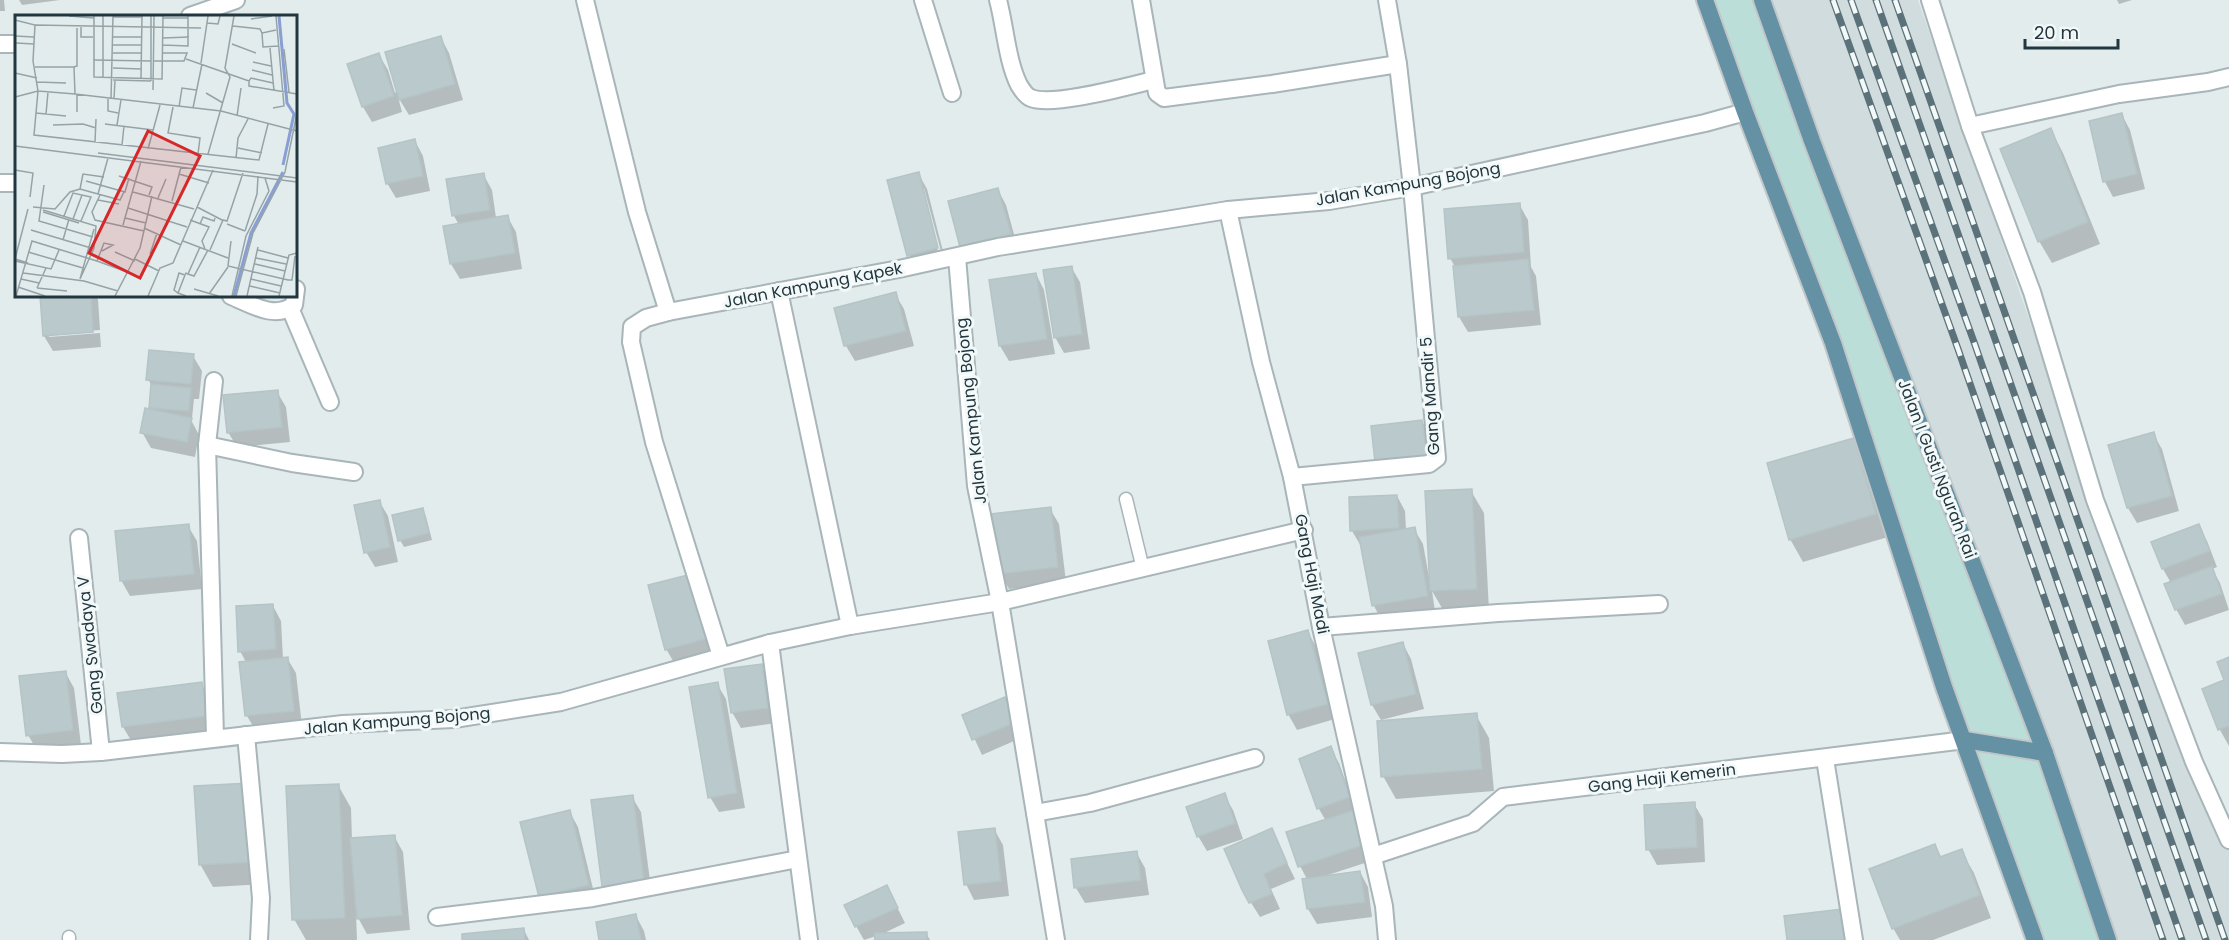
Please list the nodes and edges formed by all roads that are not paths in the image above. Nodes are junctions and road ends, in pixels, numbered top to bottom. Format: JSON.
{"nodes":[{"id":1,"x":236,"y":0,"type":"edge"},
{"id":2,"x":585,"y":0,"type":"edge"},
{"id":3,"x":923,"y":0,"type":"edge"},
{"id":4,"x":998,"y":0,"type":"edge"},
{"id":5,"x":1141,"y":0,"type":"edge"},
{"id":6,"x":1387,"y":0,"type":"edge"},
{"id":7,"x":1705,"y":0,"type":"edge"},
{"id":8,"x":1762,"y":0,"type":"edge"},
{"id":9,"x":1930,"y":0,"type":"edge"},
{"id":10,"x":193,"y":15,"type":"edge"},
{"id":11,"x":1398,"y":64,"type":"junction"},
{"id":12,"x":2229,"y":77,"type":"edge"},
{"id":13,"x":1154,"y":80,"type":"junction"},
{"id":14,"x":952,"y":93,"type":"dead end"},
{"id":15,"x":1745,"y":112,"type":"junction"},
{"id":16,"x":1970,"y":126,"type":"junction"},
{"id":17,"x":1412,"y":187,"type":"junction"},
{"id":18,"x":1228,"y":210,"type":"junction"},
{"id":19,"x":957,"y":257,"type":"junction"},
{"id":20,"x":779,"y":291,"type":"junction"},
{"id":21,"x":234,"y":297,"type":"edge"},
{"id":22,"x":296,"y":297,"type":"edge"},
{"id":23,"x":290,"y":308,"type":"junction"},
{"id":24,"x":668,"y":312,"type":"junction"},
{"id":25,"x":214,"y":381,"type":"dead end"},
{"id":26,"x":330,"y":402,"type":"dead end"},
{"id":27,"x":207,"y":445,"type":"junction"},
{"id":28,"x":354,"y":472,"type":"dead end"},
{"id":29,"x":1292,"y":477,"type":"junction"},
{"id":30,"x":1126,"y":499,"type":"dead end"},
{"id":31,"x":1304,"y":530,"type":"junction"},
{"id":32,"x":79,"y":538,"type":"dead end"},
{"id":33,"x":1143,"y":569,"type":"junction"},
{"id":34,"x":1000,"y":602,"type":"junction"},
{"id":35,"x":1659,"y":604,"type":"dead end"},
{"id":36,"x":850,"y":626,"type":"junction"},
{"id":37,"x":1321,"y":627,"type":"junction"},
{"id":38,"x":770,"y":643,"type":"junction"},
{"id":39,"x":721,"y":656,"type":"junction"},
{"id":40,"x":246,"y":735,"type":"junction"},
{"id":41,"x":215,"y":737,"type":"junction"},
{"id":42,"x":1965,"y":740,"type":"junction"},
{"id":43,"x":0,"y":751,"type":"edge"},
{"id":44,"x":101,"y":752,"type":"junction"},
{"id":45,"x":2045,"y":753,"type":"junction"},
{"id":46,"x":1255,"y":758,"type":"dead end"},
{"id":47,"x":1825,"y":759,"type":"junction"},
{"id":48,"x":1035,"y":813,"type":"junction"},
{"id":49,"x":2229,"y":840,"type":"edge"},
{"id":50,"x":1373,"y":856,"type":"junction"},
{"id":51,"x":798,"y":859,"type":"junction"},
{"id":52,"x":437,"y":917,"type":"dead end"},
{"id":53,"x":259,"y":940,"type":"edge"},
{"id":54,"x":809,"y":940,"type":"edge"},
{"id":55,"x":1056,"y":940,"type":"edge"},
{"id":56,"x":1387,"y":940,"type":"edge"},
{"id":57,"x":1854,"y":940,"type":"edge"},
{"id":58,"x":2035,"y":940,"type":"edge"},
{"id":59,"x":2108,"y":940,"type":"edge"}],
"edges":[{"from":1,"to":10,"type":"street"},
{"from":2,"to":24,"type":"street"},
{"from":3,"to":14,"type":"street"},
{"from":4,"to":13,"type":"street"},
{"from":5,"to":13,"type":"street"},
{"from":6,"to":11,"type":"street"},
{"from":7,"to":15,"type":"main road"},
{"from":8,"to":45,"type":"main road","name":"Jalan I Gusti Ngurah Rai"},
{"from":9,"to":16,"type":"street"},
{"from":11,"to":13,"type":"street"},
{"from":11,"to":17,"type":"street"},
{"from":12,"to":16,"type":"street"},
{"from":15,"to":17,"type":"street","name":"Jalan Kampung Bojong"},
{"from":15,"to":42,"type":"main road"},
{"from":16,"to":49,"type":"street"},
{"from":17,"to":18,"type":"street","name":"Jalan Kampung Bojong"},
{"from":17,"to":29,"type":"street","name":"Gang Mandir 5"},
{"from":18,"to":19,"type":"street","name":"Jalan Kampung Bojong"},
{"from":18,"to":29,"type":"street","name":"Gang Haji Madi"},
{"from":19,"to":20,"type":"street","name":"Jalan Kampung Kapek"},
{"from":19,"to":34,"type":"street","name":"Jalan Kampung Bojong"},
{"from":20,"to":24,"type":"street","name":"Jalan Kampung Kapek"},
{"from":20,"to":36,"type":"street"},
{"from":21,"to":23,"type":"street"},
{"from":22,"to":23,"type":"street"},
{"from":23,"to":26,"type":"street"},
{"from":24,"to":39,"type":"street","name":"Jalan Kampung Kapek"},
{"from":25,"to":27,"type":"street"},
{"from":27,"to":28,"type":"street"},
{"from":27,"to":41,"type":"street"},
{"from":29,"to":31,"type":"street","name":"Gang Haji Madi"},
{"from":30,"to":33,"type":"lane"},
{"from":31,"to":33,"type":"street"},
{"from":31,"to":37,"type":"street","name":"Gang Haji Madi"},
{"from":32,"to":44,"type":"street","name":"Gang Swadaya V"},
{"from":33,"to":34,"type":"street"},
{"from":34,"to":36,"type":"street","name":"Jalan Kampung Bojong"},
{"from":34,"to":48,"type":"street"},
{"from":35,"to":37,"type":"street"},
{"from":36,"to":38,"type":"street","name":"Jalan Kampung Bojong"},
{"from":37,"to":50,"type":"street","name":"Gang Haji Madi"},
{"from":38,"to":39,"type":"street","name":"Jalan Kampung Bojong"},
{"from":38,"to":51,"type":"street"},
{"from":39,"to":40,"type":"street","name":"Jalan Kampung Bojong"},
{"from":40,"to":41,"type":"street","name":"Jalan Kampung Bojong"},
{"from":40,"to":53,"type":"street"},
{"from":41,"to":44,"type":"street","name":"Jalan Kampung Bojong"},
{"from":42,"to":45,"type":"main road"},
{"from":42,"to":47,"type":"street","name":"Gang Haji Kemerin"},
{"from":42,"to":58,"type":"main road"},
{"from":43,"to":44,"type":"street","name":"Jalan Kampung Bojong"},
{"from":45,"to":59,"type":"main road","name":"Jalan I Gusti Ngurah Rai"},
{"from":46,"to":48,"type":"street"},
{"from":47,"to":50,"type":"street","name":"Gang Haji Kemerin"},
{"from":47,"to":57,"type":"street"},
{"from":48,"to":55,"type":"street"},
{"from":50,"to":56,"type":"street","name":"Gang Haji Madi"},
{"from":51,"to":52,"type":"street"},
{"from":51,"to":54,"type":"street"}]}
